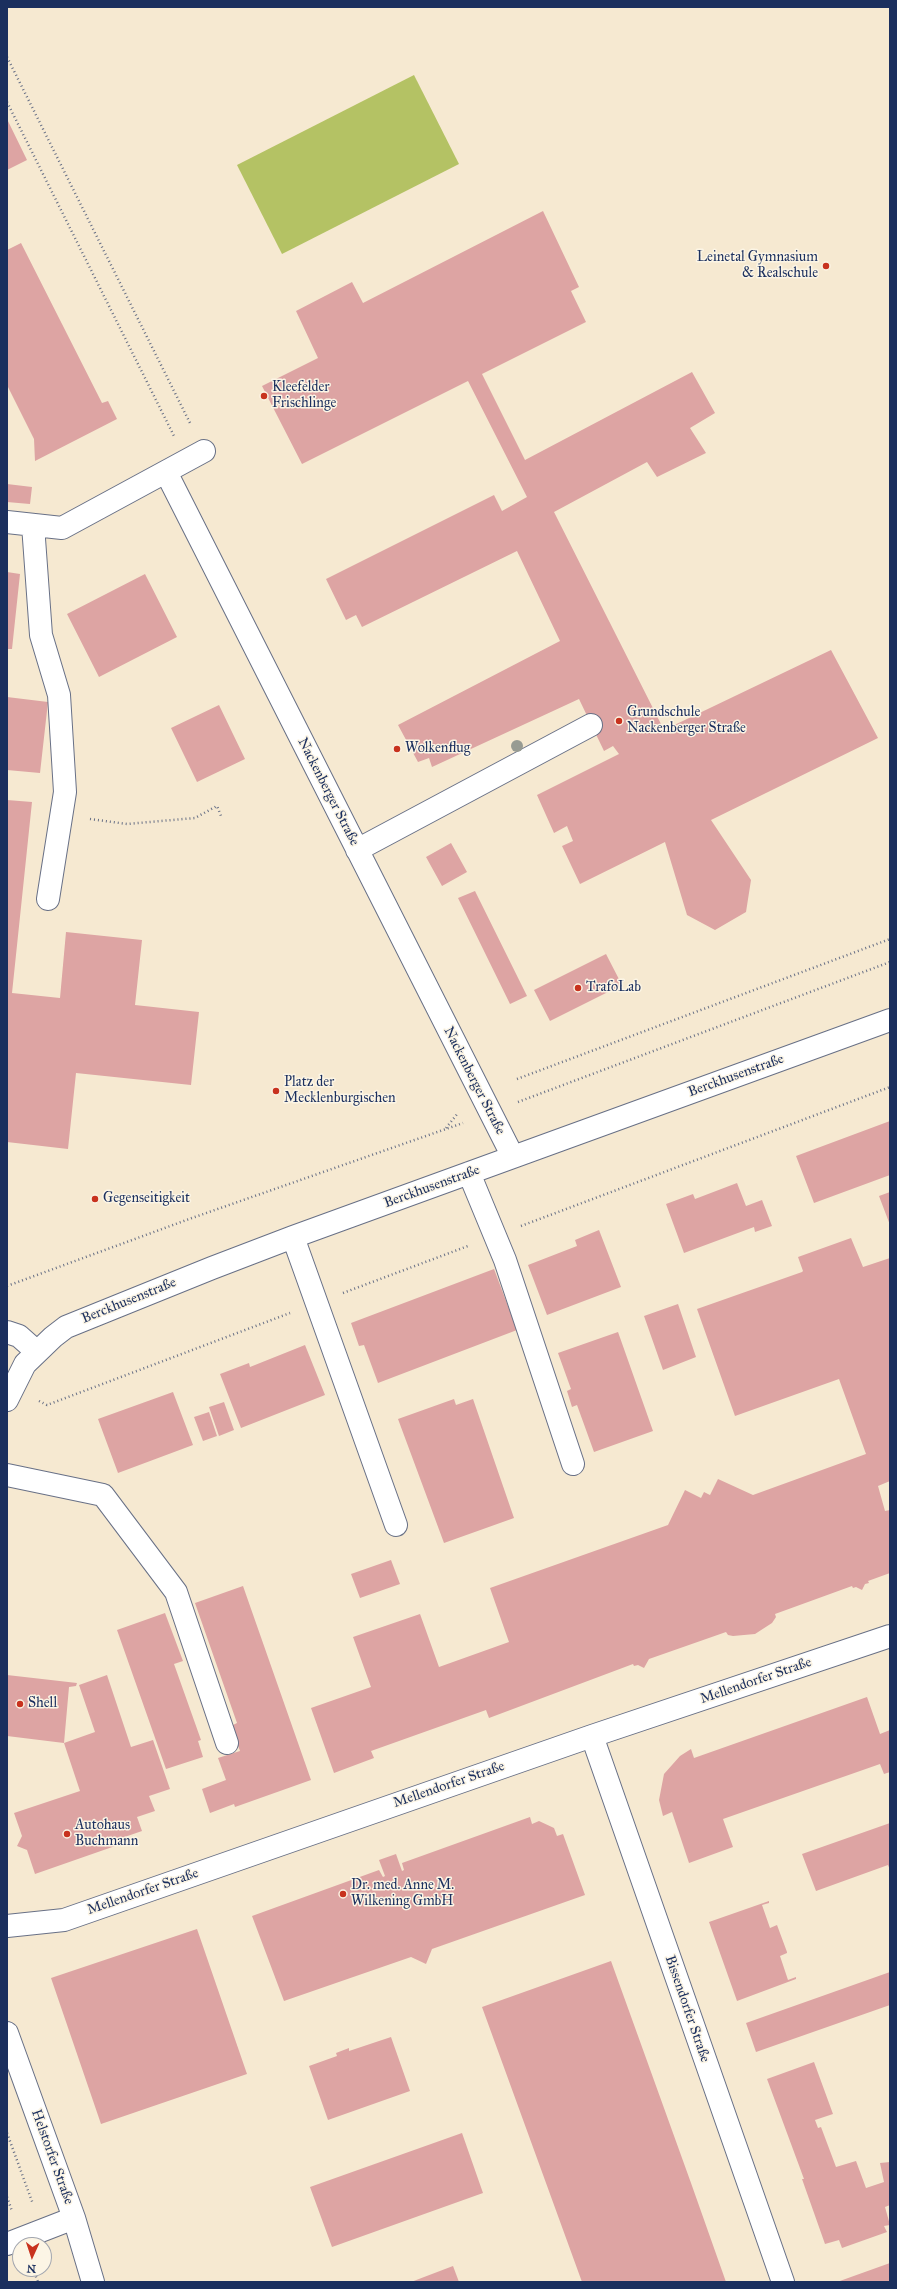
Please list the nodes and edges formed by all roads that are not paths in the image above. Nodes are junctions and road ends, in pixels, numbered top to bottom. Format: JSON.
{"nodes":[{"id":1,"x":204,"y":451,"type":"road end"},
{"id":2,"x":166,"y":472,"type":"junction"},
{"id":3,"x":7,"y":522,"type":"edge"},
{"id":4,"x":33,"y":525,"type":"junction"},
{"id":5,"x":591,"y":725,"type":"dead end"},
{"id":6,"x":357,"y":850,"type":"junction"},
{"id":7,"x":48,"y":899,"type":"dead end"},
{"id":8,"x":890,"y":1020,"type":"edge"},
{"id":9,"x":513,"y":1158,"type":"junction"},
{"id":10,"x":469,"y":1173,"type":"junction"},
{"id":11,"x":293,"y":1237,"type":"junction"},
{"id":12,"x":7,"y":1332,"type":"edge"},
{"id":13,"x":37,"y":1352,"type":"junction"},
{"id":14,"x":9,"y":1394,"type":"edge"},
{"id":15,"x":573,"y":1464,"type":"dead end"},
{"id":16,"x":7,"y":1475,"type":"edge"},
{"id":17,"x":396,"y":1525,"type":"dead end"},
{"id":18,"x":890,"y":1636,"type":"edge"},
{"id":19,"x":592,"y":1736,"type":"junction"},
{"id":20,"x":227,"y":1743,"type":"dead end"},
{"id":21,"x":7,"y":1926,"type":"edge"},
{"id":22,"x":7,"y":2033,"type":"edge"},
{"id":23,"x":74,"y":2218,"type":"junction"},
{"id":24,"x":7,"y":2244,"type":"edge"},
{"id":25,"x":93,"y":2282,"type":"edge"},
{"id":26,"x":783,"y":2282,"type":"edge"}],
"edges":[{"from":1,"to":2,"type":"street"},
{"from":2,"to":4,"type":"street"},
{"from":2,"to":6,"type":"street","name":"Nackenberger Straße"},
{"from":3,"to":4,"type":"street"},
{"from":4,"to":7,"type":"street"},
{"from":5,"to":6,"type":"street"},
{"from":6,"to":9,"type":"street","name":"Nackenberger Straße"},
{"from":8,"to":9,"type":"street","name":"Berckhusenstraße"},
{"from":9,"to":10,"type":"street","name":"Berckhusenstraße"},
{"from":10,"to":11,"type":"street","name":"Berckhusenstraße"},
{"from":10,"to":15,"type":"street"},
{"from":11,"to":13,"type":"street","name":"Berckhusenstraße"},
{"from":11,"to":17,"type":"street"},
{"from":12,"to":13,"type":"street"},
{"from":13,"to":14,"type":"street","name":"Berckhusenstraße"},
{"from":16,"to":20,"type":"street"},
{"from":18,"to":19,"type":"street","name":"Mellendorfer Straße"},
{"from":19,"to":21,"type":"street","name":"Mellendorfer Straße"},
{"from":19,"to":26,"type":"street","name":"Bissendorfer Straße"},
{"from":22,"to":23,"type":"street","name":"Helstorfer Straße"},
{"from":23,"to":24,"type":"street"},
{"from":23,"to":25,"type":"street","name":"Helstorfer Straße"}]}
